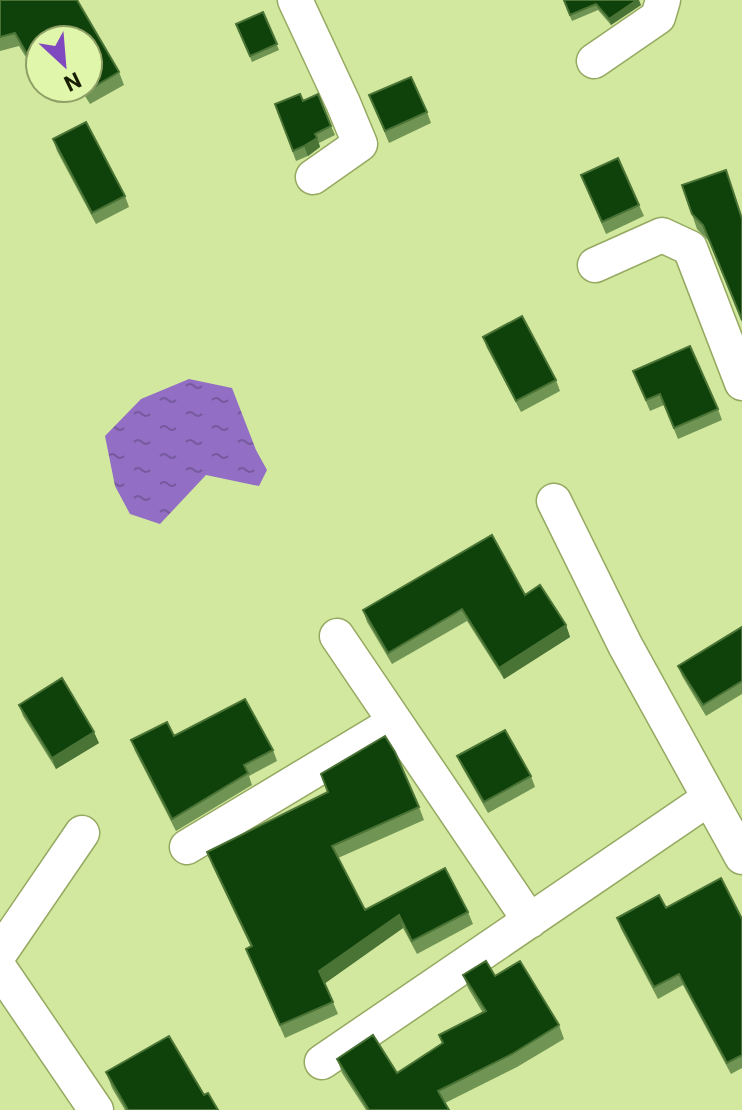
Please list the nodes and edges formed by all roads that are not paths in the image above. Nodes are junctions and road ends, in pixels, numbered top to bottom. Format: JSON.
{"nodes":[{"id":1,"x":295,"y":0,"type":"edge"},
{"id":2,"x":663,"y":0,"type":"edge"},
{"id":3,"x":594,"y":61,"type":"dead end"},
{"id":4,"x":313,"y":177,"type":"dead end"},
{"id":5,"x":595,"y":265,"type":"dead end"},
{"id":6,"x":742,"y":383,"type":"edge"},
{"id":7,"x":554,"y":501,"type":"dead end"},
{"id":8,"x":337,"y":636,"type":"dead end"},
{"id":9,"x":395,"y":722,"type":"junction"},
{"id":10,"x":708,"y":799,"type":"junction"},
{"id":11,"x":82,"y":833,"type":"dead end"},
{"id":12,"x":187,"y":847,"type":"dead end"},
{"id":13,"x":742,"y":857,"type":"edge"},
{"id":14,"x":530,"y":921,"type":"junction"},
{"id":15,"x":0,"y":953,"type":"edge"},
{"id":16,"x":0,"y":969,"type":"edge"},
{"id":17,"x":322,"y":1062,"type":"dead end"},
{"id":18,"x":96,"y":1110,"type":"edge"}],
"edges":[{"from":1,"to":4,"type":"street"},
{"from":2,"to":3,"type":"street"},
{"from":5,"to":6,"type":"street"},
{"from":7,"to":10,"type":"street"},
{"from":8,"to":9,"type":"street"},
{"from":9,"to":12,"type":"street"},
{"from":9,"to":14,"type":"street"},
{"from":10,"to":13,"type":"street"},
{"from":10,"to":14,"type":"street"},
{"from":11,"to":15,"type":"street"},
{"from":14,"to":17,"type":"street"},
{"from":16,"to":18,"type":"street"}]}
